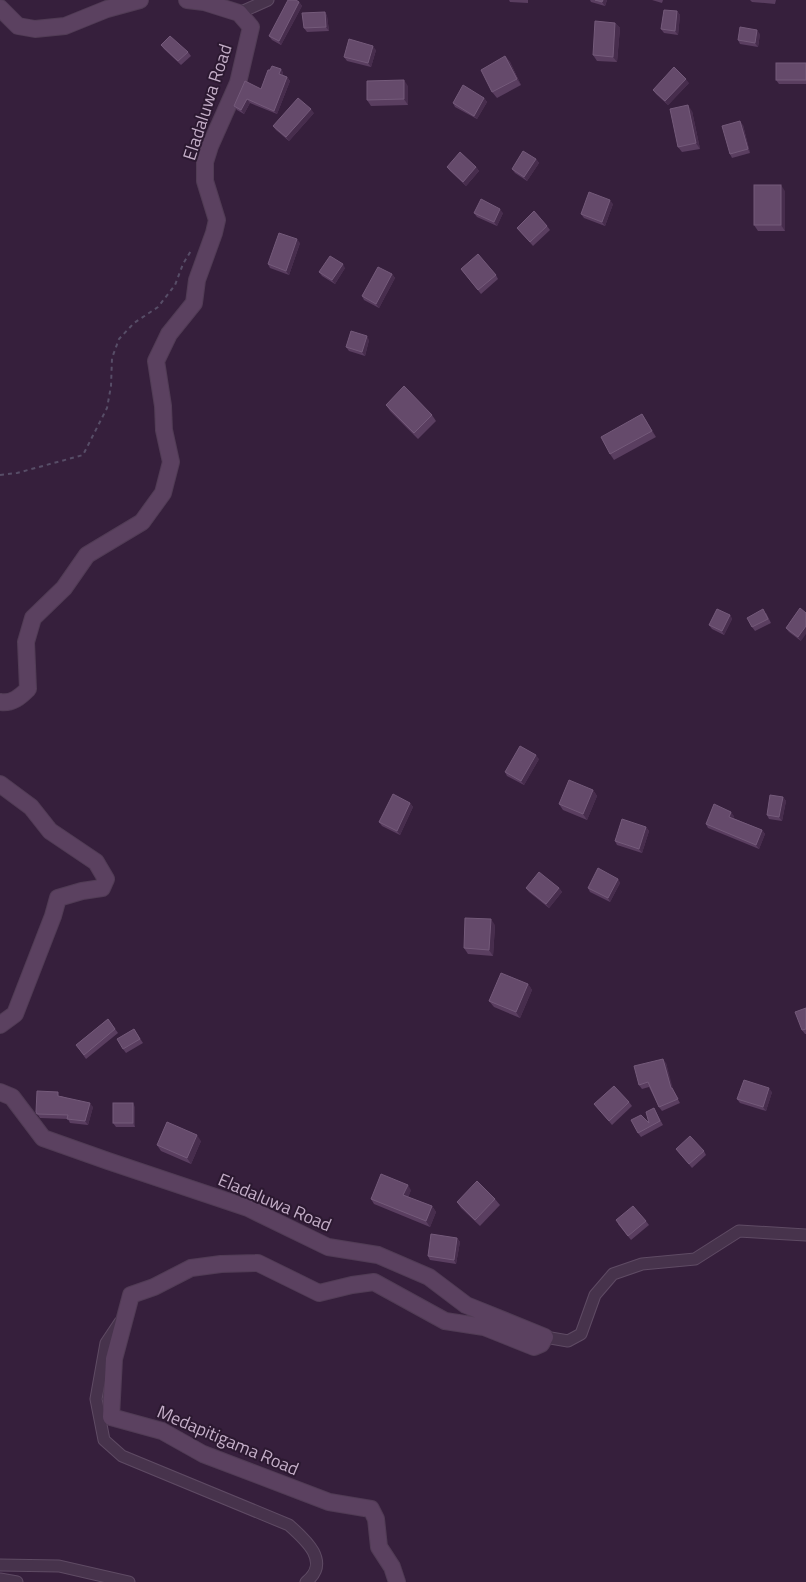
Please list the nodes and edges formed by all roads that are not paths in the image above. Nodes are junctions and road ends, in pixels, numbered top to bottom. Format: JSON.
{"nodes":[{"id":1,"x":140,"y":0,"type":"edge"},
{"id":2,"x":188,"y":0,"type":"edge"},
{"id":3,"x":268,"y":0,"type":"edge"},
{"id":4,"x":0,"y":8,"type":"edge"},
{"id":5,"x":239,"y":13,"type":"junction"},
{"id":6,"x":0,"y":702,"type":"edge"},
{"id":7,"x":0,"y":784,"type":"edge"},
{"id":8,"x":0,"y":1026,"type":"edge"},
{"id":9,"x":0,"y":1092,"type":"edge"},
{"id":10,"x":806,"y":1235,"type":"edge"},
{"id":11,"x":131,"y":1295,"type":"junction"},
{"id":12,"x":545,"y":1337,"type":"junction"},
{"id":13,"x":0,"y":1565,"type":"edge"},
{"id":14,"x":0,"y":1580,"type":"edge"},
{"id":15,"x":18,"y":1582,"type":"edge"},
{"id":16,"x":129,"y":1582,"type":"edge"},
{"id":17,"x":306,"y":1582,"type":"edge"},
{"id":18,"x":397,"y":1582,"type":"edge"}],
"edges":[{"from":1,"to":4,"type":"street"},
{"from":2,"to":5,"type":"street"},
{"from":3,"to":5,"type":"street"},
{"from":5,"to":6,"type":"street","name":"Eladaluwa Road"},
{"from":7,"to":8,"type":"street"},
{"from":9,"to":12,"type":"street","name":"Eladaluwa Road"},
{"from":10,"to":12,"type":"street"},
{"from":11,"to":12,"type":"street"},
{"from":11,"to":17,"type":"street"},
{"from":11,"to":18,"type":"street","name":"Medapitigama Road"},
{"from":13,"to":16,"type":"street"},
{"from":14,"to":15,"type":"street"}]}
